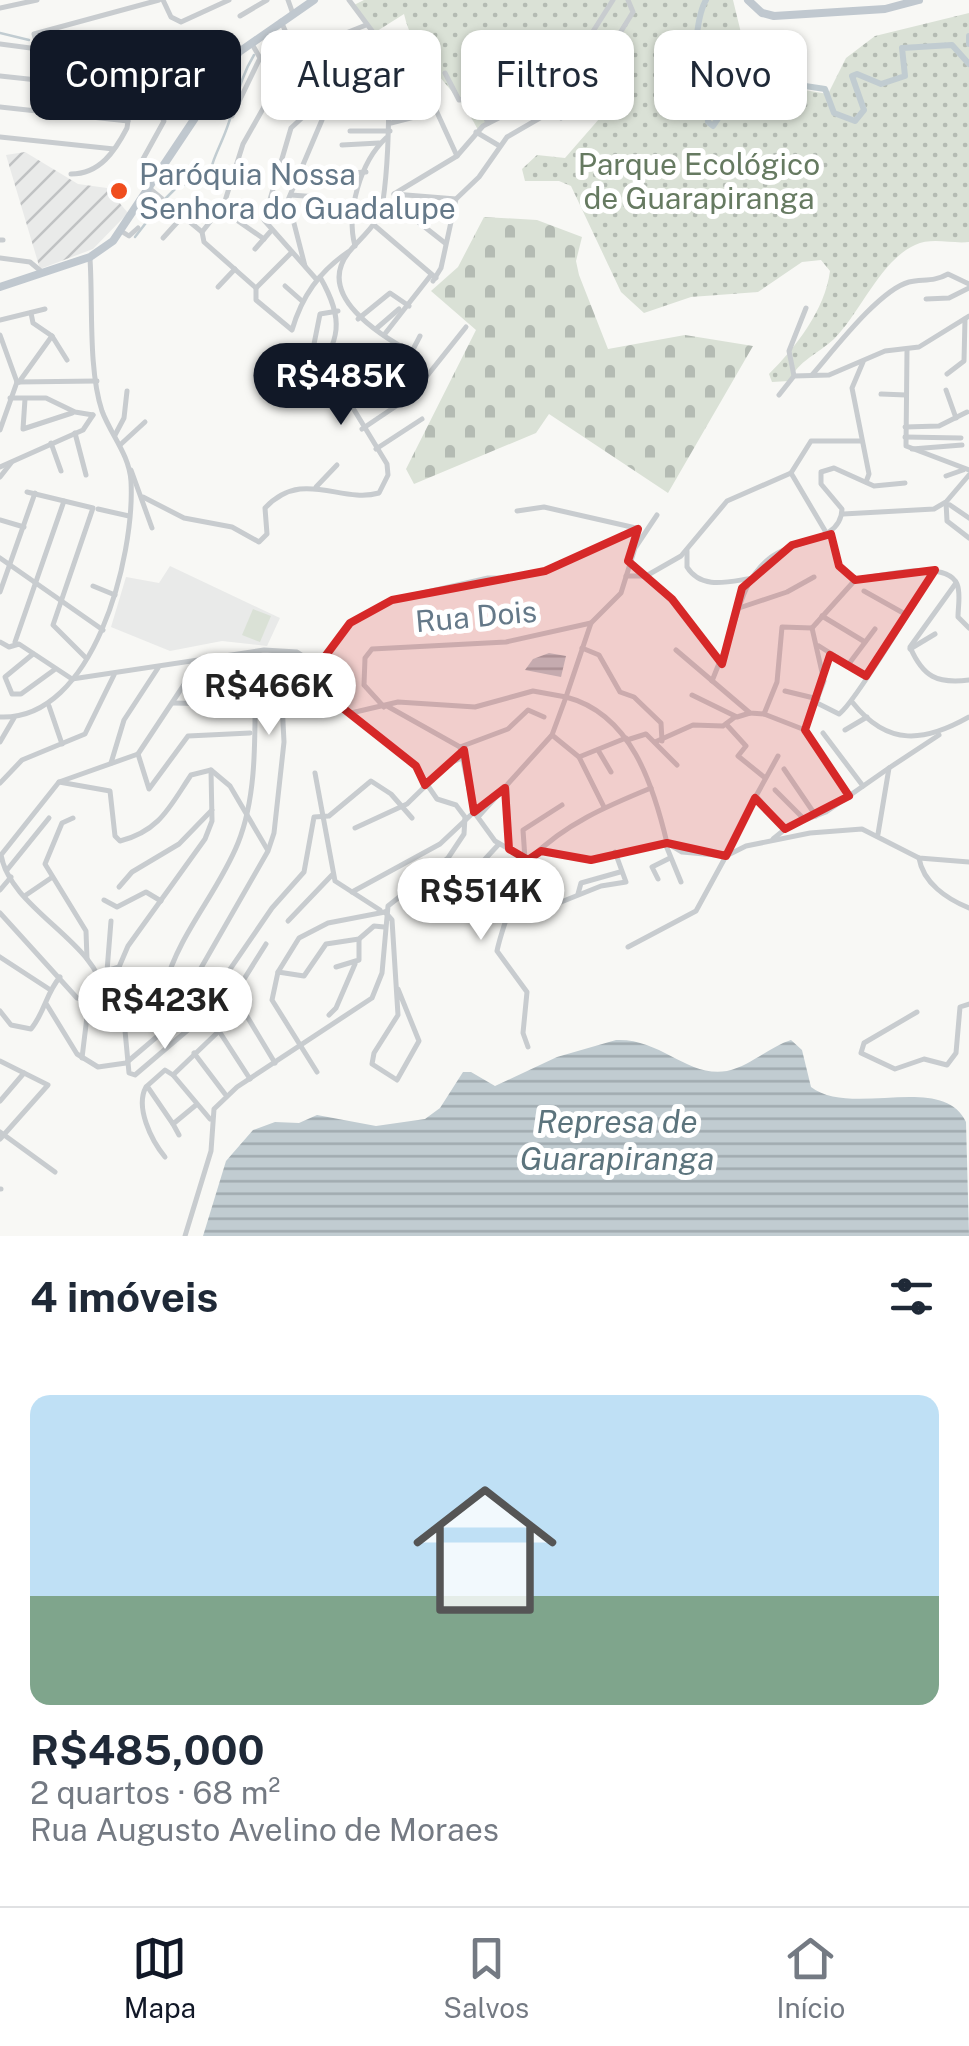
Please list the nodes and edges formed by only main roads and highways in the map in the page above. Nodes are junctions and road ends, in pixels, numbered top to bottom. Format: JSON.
{"nodes":[{"id":1,"x":314,"y":0,"type":"edge"},
{"id":2,"x":748,"y":0,"type":"edge"},
{"id":3,"x":919,"y":0,"type":"edge"},
{"id":4,"x":0,"y":287,"type":"edge"}],
"edges":[{"from":1,"to":4,"type":"main road"},
{"from":2,"to":3,"type":"main road"}]}
